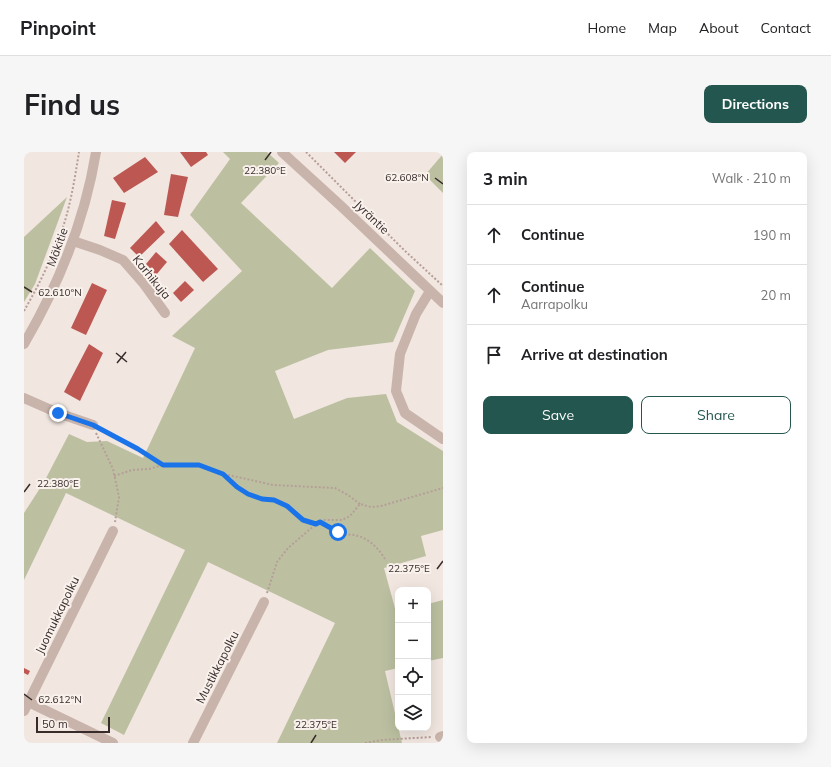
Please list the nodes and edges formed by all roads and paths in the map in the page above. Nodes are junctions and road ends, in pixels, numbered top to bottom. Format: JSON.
{"nodes":[{"id":1,"x":79,"y":152,"type":"edge"},
{"id":2,"x":96,"y":152,"type":"edge"},
{"id":3,"x":282,"y":152,"type":"edge"},
{"id":4,"x":306,"y":152,"type":"edge"},
{"id":5,"x":73,"y":241,"type":"junction"},
{"id":6,"x":443,"y":286,"type":"edge"},
{"id":7,"x":430,"y":291,"type":"junction"},
{"id":8,"x":443,"y":303,"type":"edge"},
{"id":9,"x":24,"y":311,"type":"edge"},
{"id":10,"x":165,"y":313,"type":"dead end"},
{"id":11,"x":24,"y":344,"type":"edge"},
{"id":12,"x":24,"y":398,"type":"edge"},
{"id":13,"x":93,"y":425,"type":"junction"},
{"id":14,"x":443,"y":439,"type":"edge"},
{"id":15,"x":163,"y":465,"type":"junction"},
{"id":16,"x":223,"y":474,"type":"junction"},
{"id":17,"x":114,"y":476,"type":"junction"},
{"id":18,"x":443,"y":488,"type":"edge"},
{"id":19,"x":360,"y":504,"type":"junction"},
{"id":20,"x":320,"y":522,"type":"junction"},
{"id":21,"x":316,"y":524,"type":"junction"},
{"id":22,"x":113,"y":531,"type":"joint"},
{"id":23,"x":386,"y":561,"type":"dead end"},
{"id":24,"x":264,"y":602,"type":"joint"},
{"id":25,"x":25,"y":704,"type":"edge"},
{"id":26,"x":441,"y":736,"type":"edge"},
{"id":27,"x":113,"y":743,"type":"edge"},
{"id":28,"x":193,"y":743,"type":"edge"},
{"id":29,"x":365,"y":743,"type":"edge"}],
"edges":[{"from":1,"to":9,"type":"path"},
{"from":2,"to":5,"type":"street","name":"Mäkitie"},
{"from":3,"to":7,"type":"street","name":"Jyräntie"},
{"from":4,"to":6,"type":"path"},
{"from":5,"to":10,"type":"street","name":"Karhikuja"},
{"from":5,"to":11,"type":"street","name":"Mäkitie"},
{"from":7,"to":8,"type":"street","name":"Jyräntie"},
{"from":7,"to":14,"type":"street"},
{"from":12,"to":13,"type":"street"},
{"from":13,"to":15,"type":"path"},
{"from":13,"to":17,"type":"path"},
{"from":15,"to":16,"type":"path"},
{"from":15,"to":17,"type":"path"},
{"from":16,"to":19,"type":"path"},
{"from":16,"to":21,"type":"path"},
{"from":17,"to":22,"type":"path"},
{"from":18,"to":19,"type":"path"},
{"from":19,"to":20,"type":"path"},
{"from":20,"to":21,"type":"path"},
{"from":20,"to":23,"type":"path"},
{"from":21,"to":24,"type":"path"},
{"from":22,"to":25,"type":"street","name":"Juomukkapolku"},
{"from":24,"to":28,"type":"street","name":"Mustikkapolku"},
{"from":25,"to":27,"type":"street"},
{"from":26,"to":29,"type":"path"}]}
